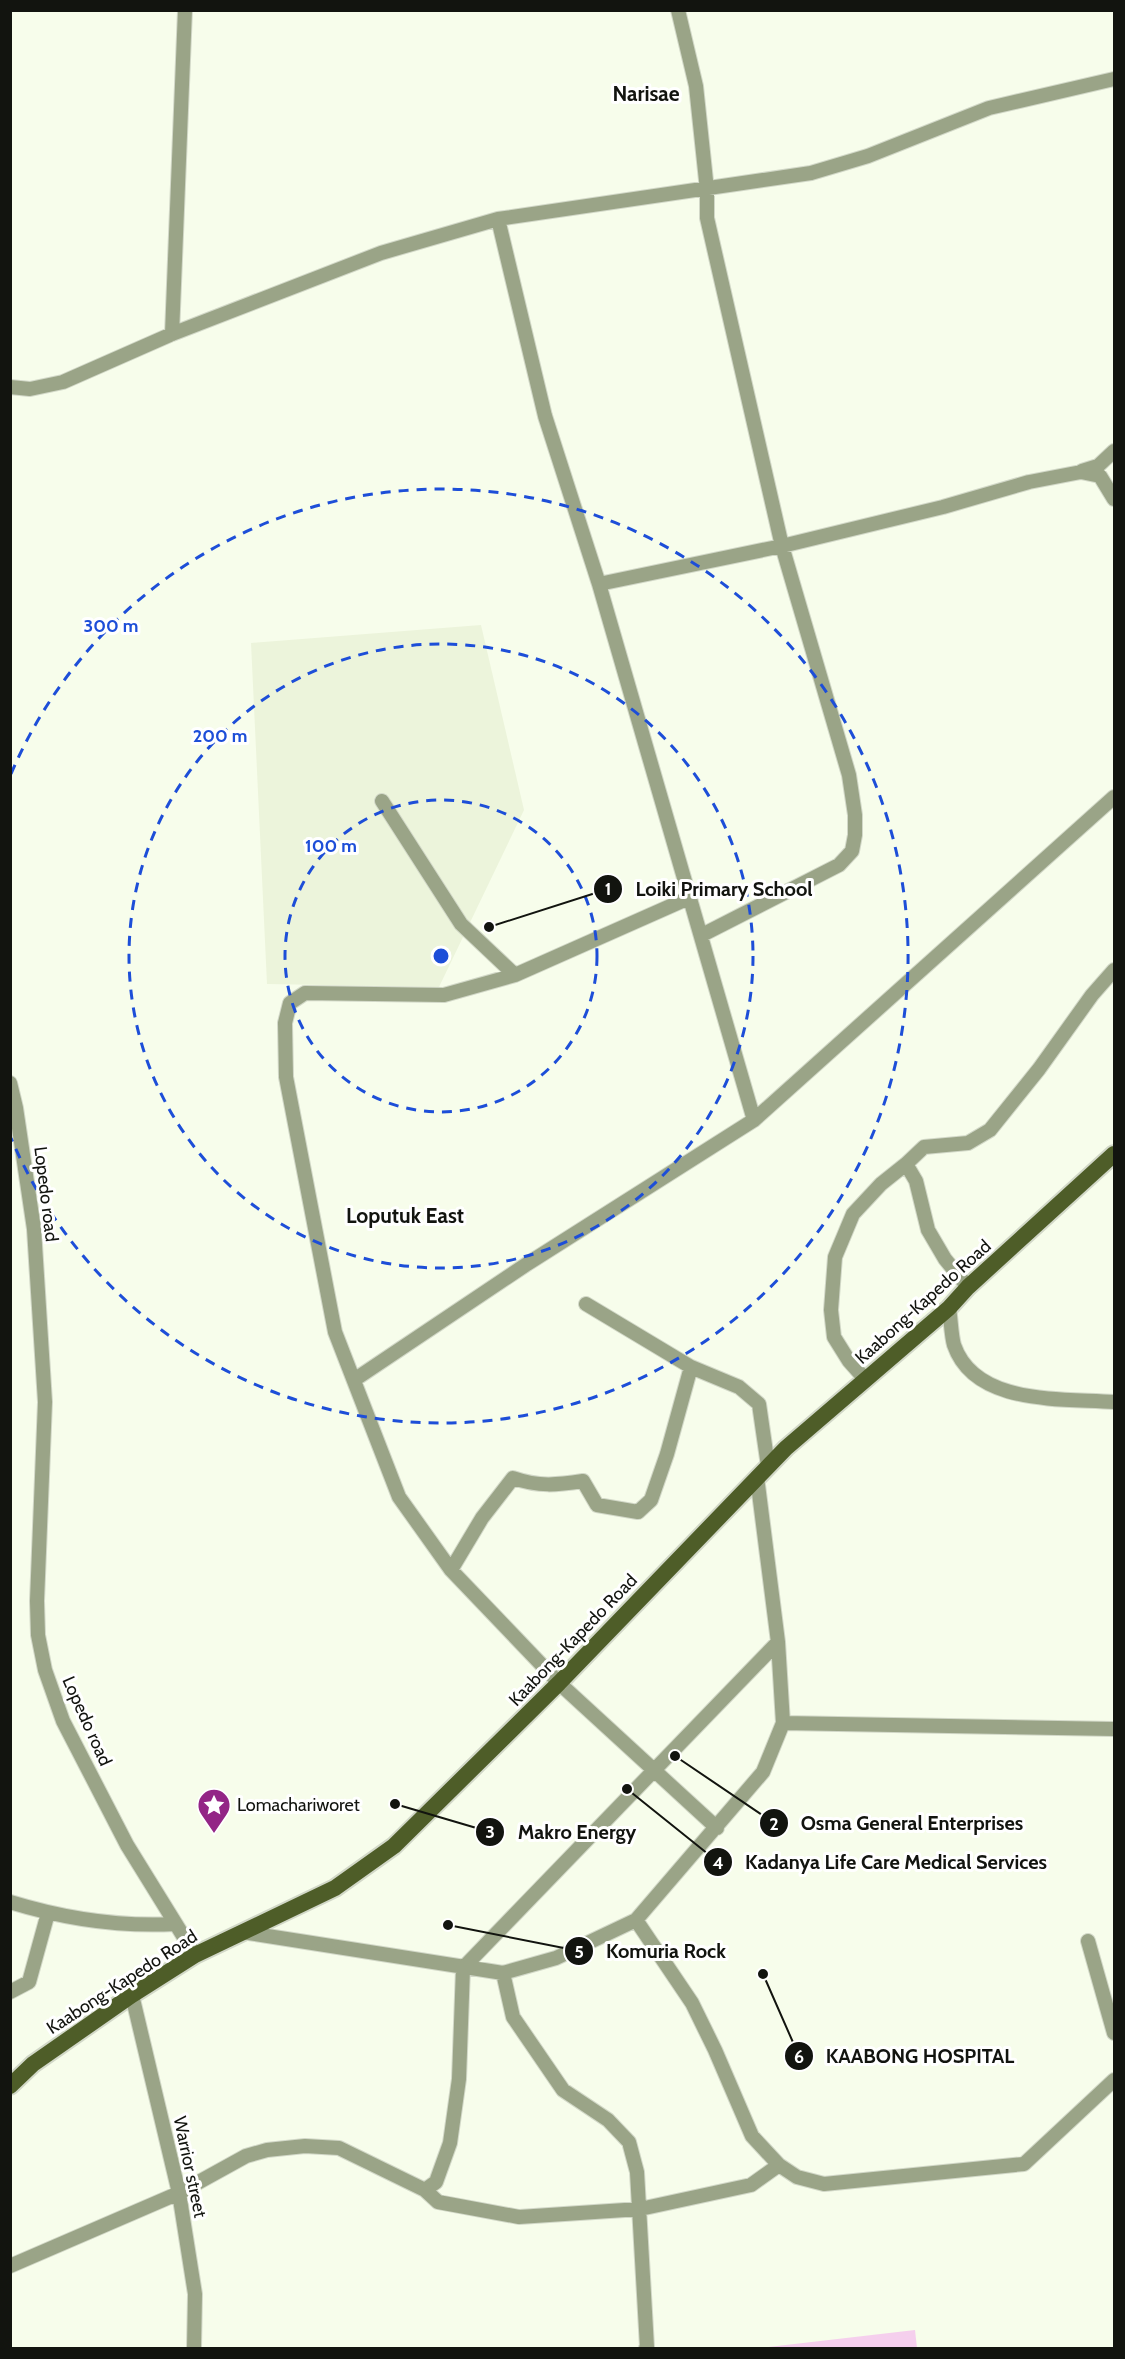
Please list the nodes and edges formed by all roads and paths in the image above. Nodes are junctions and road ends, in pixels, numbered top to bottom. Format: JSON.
{"nodes":[{"id":1,"x":185,"y":10,"type":"edge"},
{"id":2,"x":678,"y":10,"type":"edge"},
{"id":3,"x":1114,"y":79,"type":"edge"},
{"id":4,"x":707,"y":190,"type":"junction"},
{"id":5,"x":498,"y":219,"type":"junction"},
{"id":6,"x":172,"y":333,"type":"junction"},
{"id":7,"x":10,"y":387,"type":"edge"},
{"id":8,"x":1114,"y":451,"type":"edge"},
{"id":9,"x":1080,"y":472,"type":"junction"},
{"id":10,"x":1114,"y":499,"type":"edge"},
{"id":11,"x":782,"y":546,"type":"junction"},
{"id":12,"x":599,"y":584,"type":"junction"},
{"id":13,"x":1114,"y":797,"type":"edge"},
{"id":14,"x":382,"y":801,"type":"dead end"},
{"id":15,"x":691,"y":897,"type":"junction"},
{"id":16,"x":702,"y":935,"type":"junction"},
{"id":17,"x":1114,"y":970,"type":"edge"},
{"id":18,"x":515,"y":975,"type":"junction"},
{"id":19,"x":10,"y":1083,"type":"edge"},
{"id":20,"x":754,"y":1120,"type":"junction"},
{"id":21,"x":1114,"y":1154,"type":"edge"},
{"id":22,"x":906,"y":1164,"type":"junction"},
{"id":23,"x":968,"y":1287,"type":"junction"},
{"id":24,"x":586,"y":1304,"type":"dead end"},
{"id":25,"x":949,"y":1308,"type":"junction"},
{"id":26,"x":691,"y":1368,"type":"junction"},
{"id":27,"x":866,"y":1379,"type":"junction"},
{"id":28,"x":354,"y":1380,"type":"junction"},
{"id":29,"x":1114,"y":1402,"type":"edge"},
{"id":30,"x":762,"y":1472,"type":"junction"},
{"id":31,"x":451,"y":1570,"type":"junction"},
{"id":32,"x":778,"y":1642,"type":"junction"},
{"id":33,"x":559,"y":1683,"type":"junction"},
{"id":34,"x":783,"y":1723,"type":"junction"},
{"id":35,"x":1114,"y":1729,"type":"edge"},
{"id":36,"x":655,"y":1772,"type":"junction"},
{"id":37,"x":717,"y":1828,"type":"junction"},
{"id":38,"x":10,"y":1902,"type":"edge"},
{"id":39,"x":48,"y":1913,"type":"junction"},
{"id":40,"x":636,"y":1920,"type":"junction"},
{"id":41,"x":175,"y":1924,"type":"junction"},
{"id":42,"x":242,"y":1932,"type":"junction"},
{"id":43,"x":1088,"y":1941,"type":"dead end"},
{"id":44,"x":195,"y":1955,"type":"junction"},
{"id":45,"x":463,"y":1968,"type":"junction"},
{"id":46,"x":503,"y":1973,"type":"junction"},
{"id":47,"x":10,"y":1992,"type":"edge"},
{"id":48,"x":132,"y":1995,"type":"junction"},
{"id":49,"x":1114,"y":2033,"type":"edge"},
{"id":50,"x":1114,"y":2080,"type":"edge"},
{"id":51,"x":10,"y":2086,"type":"edge"},
{"id":52,"x":779,"y":2165,"type":"junction"},
{"id":53,"x":425,"y":2190,"type":"junction"},
{"id":54,"x":179,"y":2193,"type":"junction"},
{"id":55,"x":640,"y":2209,"type":"junction"},
{"id":56,"x":10,"y":2266,"type":"edge"},
{"id":57,"x":194,"y":2349,"type":"edge"},
{"id":58,"x":646,"y":2349,"type":"edge"}],
"edges":[{"from":1,"to":6,"type":"street"},
{"from":2,"to":4,"type":"street"},
{"from":3,"to":4,"type":"street"},
{"from":4,"to":5,"type":"street"},
{"from":4,"to":11,"type":"street"},
{"from":5,"to":6,"type":"street"},
{"from":5,"to":12,"type":"street"},
{"from":6,"to":7,"type":"street"},
{"from":8,"to":9,"type":"street"},
{"from":9,"to":10,"type":"street"},
{"from":9,"to":11,"type":"street"},
{"from":11,"to":12,"type":"street"},
{"from":11,"to":16,"type":"street"},
{"from":12,"to":15,"type":"street"},
{"from":13,"to":20,"type":"street"},
{"from":14,"to":18,"type":"street"},
{"from":15,"to":16,"type":"street"},
{"from":15,"to":18,"type":"street"},
{"from":16,"to":20,"type":"street"},
{"from":17,"to":22,"type":"street"},
{"from":18,"to":28,"type":"street"},
{"from":19,"to":41,"type":"street","name":"Lopedo road"},
{"from":20,"to":28,"type":"street"},
{"from":21,"to":23,"type":"main road","name":"Kaabong-Kapedo Road"},
{"from":22,"to":23,"type":"street"},
{"from":22,"to":27,"type":"street"},
{"from":23,"to":25,"type":"main road","name":"Kaabong-Kapedo Road"},
{"from":24,"to":26,"type":"street"},
{"from":25,"to":27,"type":"main road","name":"Kaabong-Kapedo Road"},
{"from":25,"to":29,"type":"street"},
{"from":26,"to":30,"type":"street"},
{"from":26,"to":31,"type":"street"},
{"from":27,"to":30,"type":"main road","name":"Kaabong-Kapedo Road"},
{"from":28,"to":31,"type":"street"},
{"from":30,"to":32,"type":"street"},
{"from":30,"to":33,"type":"main road","name":"Kaabong-Kapedo Road"},
{"from":31,"to":33,"type":"street"},
{"from":32,"to":34,"type":"street"},
{"from":32,"to":36,"type":"street"},
{"from":33,"to":36,"type":"street"},
{"from":33,"to":42,"type":"main road","name":"Kaabong-Kapedo Road"},
{"from":34,"to":35,"type":"street"},
{"from":34,"to":37,"type":"street"},
{"from":36,"to":37,"type":"street"},
{"from":36,"to":45,"type":"street"},
{"from":37,"to":40,"type":"street"},
{"from":38,"to":39,"type":"street"},
{"from":39,"to":41,"type":"street"},
{"from":39,"to":47,"type":"street"},
{"from":40,"to":46,"type":"street"},
{"from":40,"to":52,"type":"street"},
{"from":41,"to":44,"type":"street","name":"Lopedo road"},
{"from":42,"to":44,"type":"main road","name":"Kaabong-Kapedo Road"},
{"from":42,"to":45,"type":"street"},
{"from":43,"to":49,"type":"street"},
{"from":44,"to":48,"type":"main road","name":"Kaabong-Kapedo Road"},
{"from":45,"to":46,"type":"street"},
{"from":45,"to":53,"type":"street"},
{"from":46,"to":55,"type":"street"},
{"from":48,"to":51,"type":"main road","name":"Kaabong-Kapedo Road"},
{"from":48,"to":54,"type":"street","name":"Warrior street"},
{"from":50,"to":52,"type":"street"},
{"from":52,"to":55,"type":"street"},
{"from":53,"to":54,"type":"street"},
{"from":53,"to":55,"type":"street"},
{"from":54,"to":56,"type":"street"},
{"from":54,"to":57,"type":"street","name":"Warrior street"},
{"from":55,"to":58,"type":"street"}]}
